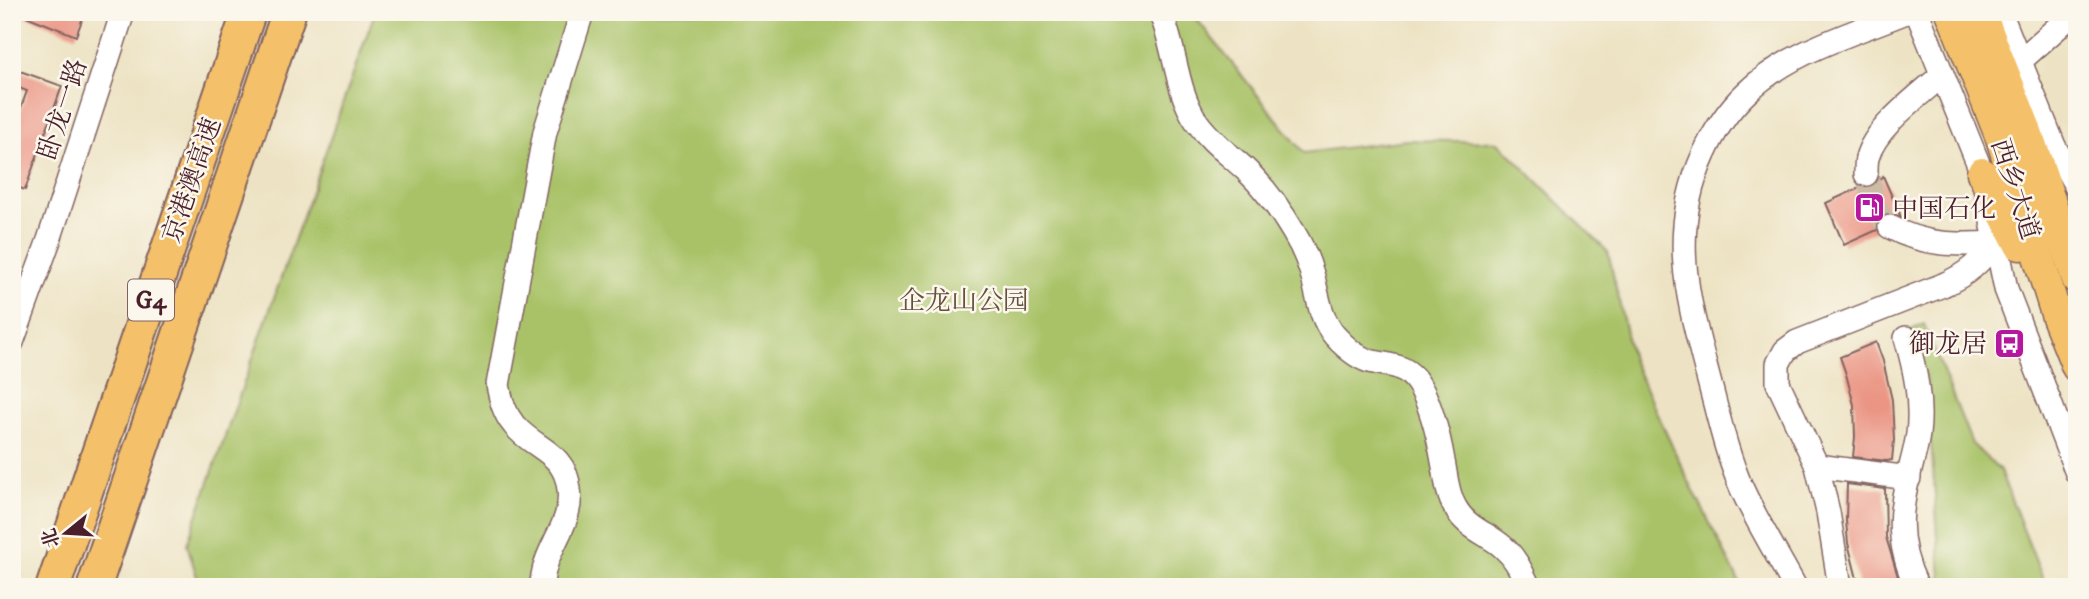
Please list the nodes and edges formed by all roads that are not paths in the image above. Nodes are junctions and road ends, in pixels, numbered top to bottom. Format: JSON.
{"nodes":[{"id":1,"x":123,"y":12,"type":"edge"},
{"id":2,"x":249,"y":12,"type":"edge"},
{"id":3,"x":289,"y":12,"type":"edge"},
{"id":4,"x":582,"y":12,"type":"edge"},
{"id":5,"x":1160,"y":12,"type":"edge"},
{"id":6,"x":1906,"y":12,"type":"edge"},
{"id":7,"x":1917,"y":12,"type":"edge"},
{"id":8,"x":1951,"y":12,"type":"edge"},
{"id":9,"x":1980,"y":12,"type":"edge"},
{"id":10,"x":2000,"y":12,"type":"edge"},
{"id":11,"x":2075,"y":12,"type":"edge"},
{"id":12,"x":2020,"y":61,"type":"junction"},
{"id":13,"x":1942,"y":75,"type":"junction"},
{"id":14,"x":2014,"y":134,"type":"junction"},
{"id":15,"x":2065,"y":146,"type":"edge"},
{"id":16,"x":1982,"y":173,"type":"junction"},
{"id":17,"x":1866,"y":174,"type":"tunnel mouth"},
{"id":18,"x":2077,"y":188,"type":"edge"},
{"id":19,"x":1890,"y":227,"type":"tunnel mouth"},
{"id":20,"x":1995,"y":243,"type":"junction"},
{"id":21,"x":2077,"y":258,"type":"edge"},
{"id":22,"x":2077,"y":279,"type":"edge"},
{"id":23,"x":2057,"y":317,"type":"junction"},
{"id":24,"x":1906,"y":338,"type":"dead end"},
{"id":25,"x":12,"y":342,"type":"edge"},
{"id":26,"x":2077,"y":367,"type":"edge"},
{"id":27,"x":1816,"y":466,"type":"junction"},
{"id":28,"x":2077,"y":473,"type":"edge"},
{"id":29,"x":1909,"y":478,"type":"junction"},
{"id":30,"x":52,"y":587,"type":"edge"},
{"id":31,"x":94,"y":587,"type":"edge"},
{"id":32,"x":542,"y":587,"type":"edge"},
{"id":33,"x":1529,"y":587,"type":"edge"},
{"id":34,"x":1795,"y":587,"type":"edge"},
{"id":35,"x":1840,"y":587,"type":"edge"},
{"id":36,"x":1917,"y":587,"type":"edge"}],
"edges":[{"from":1,"to":25,"type":"street","name":"卧龙一路"},
{"from":2,"to":30,"type":"highway","name":"京港澳高速","number":"G4"},
{"from":3,"to":31,"type":"highway","name":"京港澳高速","number":"G4"},
{"from":4,"to":32,"type":"street"},
{"from":5,"to":33,"type":"street"},
{"from":6,"to":34,"type":"street"},
{"from":7,"to":13,"type":"street"},
{"from":8,"to":14,"type":"main road","name":"西乡大道"},
{"from":9,"to":14,"type":"main road","name":"西乡大道"},
{"from":10,"to":12,"type":"street"},
{"from":11,"to":12,"type":"street"},
{"from":12,"to":15,"type":"street"},
{"from":13,"to":16,"type":"street"},
{"from":13,"to":17,"type":"street"},
{"from":14,"to":22,"type":"main road","name":"西乡大道"},
{"from":14,"to":23,"type":"main road","name":"西乡大道"},
{"from":15,"to":18,"type":"street"},
{"from":15,"to":21,"type":"main road"},
{"from":16,"to":20,"type":"street"},
{"from":16,"to":23,"type":"main road"},
{"from":19,"to":20,"type":"street"},
{"from":20,"to":27,"type":"street"},
{"from":20,"to":28,"type":"street"},
{"from":23,"to":26,"type":"main road","name":"西乡大道"},
{"from":24,"to":29,"type":"street"},
{"from":27,"to":29,"type":"street"},
{"from":27,"to":35,"type":"street"},
{"from":29,"to":36,"type":"street"}]}
